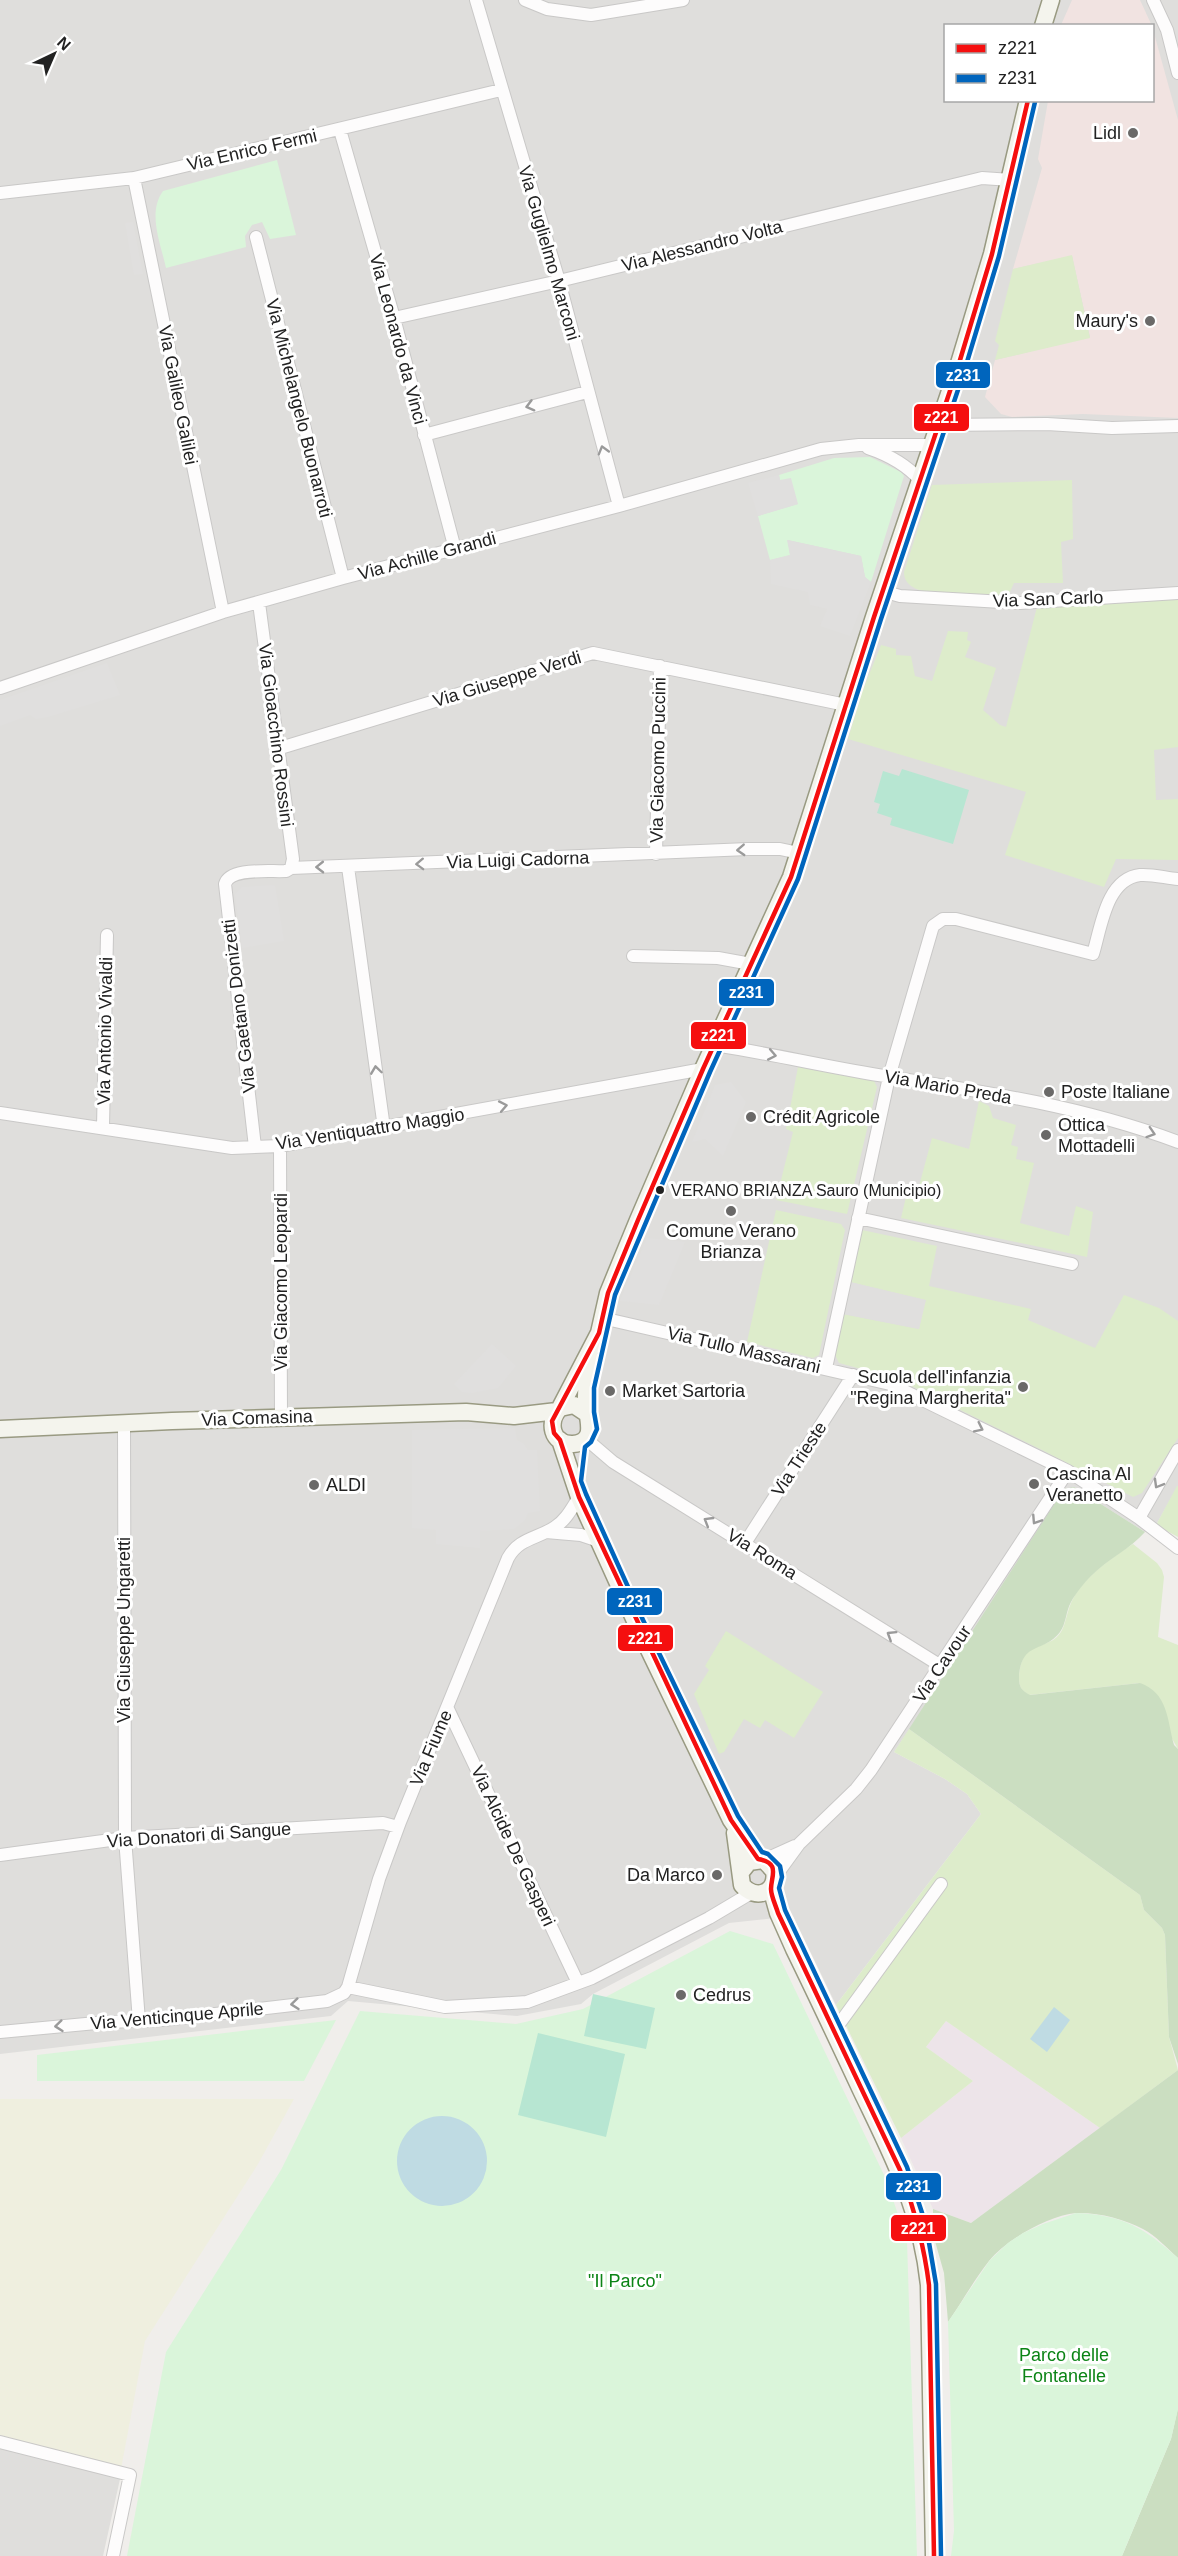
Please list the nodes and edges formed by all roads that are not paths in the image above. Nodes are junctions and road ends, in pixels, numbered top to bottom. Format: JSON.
{"nodes":[{"id":1,"x":476,"y":0,"type":"edge"},
{"id":2,"x":525,"y":0,"type":"edge"},
{"id":3,"x":683,"y":0,"type":"edge"},
{"id":4,"x":1051,"y":0,"type":"edge"},
{"id":5,"x":1153,"y":0,"type":"edge"},
{"id":6,"x":1044,"y":24,"type":"edge"},
{"id":7,"x":1178,"y":73,"type":"edge"},
{"id":8,"x":501,"y":90,"type":"junction"},
{"id":9,"x":1028,"y":102,"type":"edge"},
{"id":10,"x":340,"y":130,"type":"junction"},
{"id":11,"x":134,"y":178,"type":"junction"},
{"id":12,"x":1011,"y":180,"type":"junction"},
{"id":13,"x":0,"y":193,"type":"edge"},
{"id":14,"x":256,"y":237,"type":"dead end"},
{"id":15,"x":559,"y":281,"type":"junction"},
{"id":16,"x":394,"y":318,"type":"junction"},
{"id":17,"x":587,"y":392,"type":"junction"},
{"id":18,"x":939,"y":425,"type":"junction"},
{"id":19,"x":1178,"y":426,"type":"edge"},
{"id":20,"x":424,"y":435,"type":"junction"},
{"id":21,"x":859,"y":445,"type":"junction"},
{"id":22,"x":933,"y":445,"type":"junction"},
{"id":23,"x":921,"y":481,"type":"junction"},
{"id":24,"x":619,"y":506,"type":"junction"},
{"id":25,"x":455,"y":549,"type":"junction"},
{"id":26,"x":343,"y":578,"type":"junction"},
{"id":27,"x":882,"y":591,"type":"junction"},
{"id":28,"x":1178,"y":593,"type":"edge"},
{"id":29,"x":259,"y":603,"type":"junction"},
{"id":30,"x":223,"y":612,"type":"junction"},
{"id":31,"x":660,"y":666,"type":"junction"},
{"id":32,"x":0,"y":688,"type":"edge"},
{"id":33,"x":846,"y":705,"type":"junction"},
{"id":34,"x":277,"y":749,"type":"junction"},
{"id":35,"x":799,"y":853,"type":"junction"},
{"id":36,"x":656,"y":854,"type":"junction"},
{"id":37,"x":348,"y":867,"type":"junction"},
{"id":38,"x":291,"y":868,"type":"junction"},
{"id":39,"x":238,"y":873,"type":"joint"},
{"id":40,"x":1178,"y":879,"type":"edge"},
{"id":41,"x":107,"y":935,"type":"dead end"},
{"id":42,"x":633,"y":956,"type":"dead end"},
{"id":43,"x":751,"y":964,"type":"junction"},
{"id":44,"x":715,"y":1045,"type":"junction"},
{"id":45,"x":703,"y":1069,"type":"junction"},
{"id":46,"x":889,"y":1077,"type":"junction"},
{"id":47,"x":0,"y":1113,"type":"edge"},
{"id":48,"x":103,"y":1127,"type":"junction"},
{"id":49,"x":384,"y":1128,"type":"junction"},
{"id":50,"x":1178,"y":1142,"type":"edge"},
{"id":51,"x":280,"y":1146,"type":"junction"},
{"id":52,"x":255,"y":1147,"type":"junction"},
{"id":53,"x":858,"y":1218,"type":"junction"},
{"id":54,"x":1072,"y":1264,"type":"dead end"},
{"id":55,"x":601,"y":1326,"type":"junction"},
{"id":56,"x":826,"y":1368,"type":"junction"},
{"id":57,"x":853,"y":1375,"type":"junction"},
{"id":58,"x":559,"y":1409,"type":"junction"},
{"id":59,"x":586,"y":1413,"type":"junction"},
{"id":60,"x":514,"y":1416,"type":"junction"},
{"id":61,"x":281,"y":1418,"type":"junction"},
{"id":62,"x":124,"y":1422,"type":"junction"},
{"id":63,"x":0,"y":1430,"type":"edge"},
{"id":64,"x":556,"y":1434,"type":"junction"},
{"id":65,"x":582,"y":1440,"type":"junction"},
{"id":66,"x":1178,"y":1450,"type":"edge"},
{"id":67,"x":1068,"y":1471,"type":"junction"},
{"id":68,"x":576,"y":1489,"type":"junction"},
{"id":69,"x":1139,"y":1518,"type":"junction"},
{"id":70,"x":546,"y":1532,"type":"junction"},
{"id":71,"x":599,"y":1541,"type":"junction"},
{"id":72,"x":745,"y":1544,"type":"junction"},
{"id":73,"x":1178,"y":1548,"type":"edge"},
{"id":74,"x":941,"y":1666,"type":"junction"},
{"id":75,"x":448,"y":1709,"type":"junction"},
{"id":76,"x":732,"y":1820,"type":"junction"},
{"id":77,"x":398,"y":1827,"type":"junction"},
{"id":78,"x":125,"y":1838,"type":"junction"},
{"id":79,"x":799,"y":1844,"type":"junction"},
{"id":80,"x":0,"y":1855,"type":"edge"},
{"id":81,"x":761,"y":1860,"type":"junction"},
{"id":82,"x":741,"y":1875,"type":"junction"},
{"id":83,"x":773,"y":1883,"type":"junction"},
{"id":84,"x":941,"y":1884,"type":"dead end"},
{"id":85,"x":753,"y":1894,"type":"junction"},
{"id":86,"x":725,"y":1907,"type":"junction"},
{"id":87,"x":794,"y":1949,"type":"junction"},
{"id":88,"x":578,"y":1983,"type":"junction"},
{"id":89,"x":348,"y":1987,"type":"junction"},
{"id":90,"x":139,"y":2021,"type":"junction"},
{"id":91,"x":834,"y":2031,"type":"junction"},
{"id":92,"x":0,"y":2032,"type":"edge"},
{"id":93,"x":0,"y":2442,"type":"edge"},
{"id":94,"x":113,"y":2556,"type":"edge"},
{"id":95,"x":934,"y":2556,"type":"edge"}],
"edges":[{"from":1,"to":8,"type":"street","name":"Via Guglielmo Marconi"},
{"from":2,"to":3,"type":"street"},
{"from":4,"to":6,"type":"main road"},
{"from":5,"to":7,"type":"street"},
{"from":8,"to":10,"type":"street","name":"Via Enrico Fermi"},
{"from":8,"to":15,"type":"street","name":"Via Guglielmo Marconi"},
{"from":9,"to":12,"type":"main road"},
{"from":10,"to":11,"type":"street","name":"Via Enrico Fermi"},
{"from":10,"to":16,"type":"street","name":"Via Leonardo da Vinci"},
{"from":11,"to":13,"type":"street","name":"Via Enrico Fermi"},
{"from":11,"to":30,"type":"street","name":"Via Galileo Galilei"},
{"from":12,"to":15,"type":"street","name":"Via Alessandro Volta"},
{"from":12,"to":18,"type":"main road"},
{"from":14,"to":26,"type":"street","name":"Via Michelangelo Buonarroti"},
{"from":15,"to":16,"type":"street","name":"Via Alessandro Volta"},
{"from":15,"to":17,"type":"street","name":"Via Guglielmo Marconi"},
{"from":16,"to":20,"type":"street","name":"Via Leonardo da Vinci"},
{"from":17,"to":20,"type":"street","one_way":true},
{"from":24,"to":17,"type":"street","name":"Via Guglielmo Marconi","one_way":true},
{"from":18,"to":19,"type":"street"},
{"from":18,"to":22,"type":"main road"},
{"from":20,"to":25,"type":"street","name":"Via Leonardo da Vinci"},
{"from":21,"to":22,"type":"street","name":"Via Achille Grandi"},
{"from":21,"to":23,"type":"street","name":"Via Achille Grandi"},
{"from":21,"to":24,"type":"street","name":"Via Achille Grandi"},
{"from":22,"to":23,"type":"main road"},
{"from":23,"to":27,"type":"main road"},
{"from":24,"to":25,"type":"street","name":"Via Achille Grandi"},
{"from":25,"to":26,"type":"street","name":"Via Achille Grandi"},
{"from":26,"to":29,"type":"street","name":"Via Achille Grandi"},
{"from":27,"to":28,"type":"street","name":"Via San Carlo"},
{"from":27,"to":33,"type":"main road"},
{"from":29,"to":30,"type":"street","name":"Via Achille Grandi"},
{"from":29,"to":34,"type":"street","name":"Via Gioacchino Rossini"},
{"from":30,"to":32,"type":"street","name":"Via Achille Grandi"},
{"from":31,"to":33,"type":"street","name":"Via Giuseppe Verdi"},
{"from":31,"to":34,"type":"street","name":"Via Giuseppe Verdi"},
{"from":31,"to":36,"type":"street","name":"Via Giacomo Puccini"},
{"from":33,"to":35,"type":"main road"},
{"from":34,"to":38,"type":"street","name":"Via Gioacchino Rossini"},
{"from":35,"to":36,"type":"street","name":"Via Luigi Cadorna","one_way":true},
{"from":35,"to":43,"type":"main road"},
{"from":36,"to":37,"type":"street","name":"Via Luigi Cadorna","one_way":true},
{"from":37,"to":38,"type":"street","name":"Via Luigi Cadorna","one_way":true},
{"from":49,"to":37,"type":"street","one_way":true},
{"from":38,"to":39,"type":"street","name":"Via Luigi Cadorna"},
{"from":39,"to":52,"type":"street","name":"Via Gaetano Donizetti"},
{"from":40,"to":46,"type":"street"},
{"from":41,"to":48,"type":"street","name":"Via Antonio Vivaldi"},
{"from":42,"to":43,"type":"street"},
{"from":43,"to":44,"type":"main road"},
{"from":44,"to":45,"type":"main road"},
{"from":44,"to":46,"type":"street","name":"Via Mario Preda","one_way":true},
{"from":49,"to":45,"type":"street","name":"Via Ventiquattro Maggio","one_way":true},
{"from":45,"to":55,"type":"main road"},
{"from":46,"to":50,"type":"street","name":"Via Mario Preda","one_way":true},
{"from":46,"to":53,"type":"street"},
{"from":47,"to":48,"type":"street","name":"Via Ventiquattro Maggio"},
{"from":48,"to":52,"type":"street","name":"Via Ventiquattro Maggio"},
{"from":49,"to":51,"type":"street","name":"Via Ventiquattro Maggio"},
{"from":51,"to":52,"type":"street","name":"Via Ventiquattro Maggio"},
{"from":51,"to":61,"type":"street","name":"Via Giacomo Leopardi"},
{"from":53,"to":54,"type":"street"},
{"from":53,"to":56,"type":"street"},
{"from":55,"to":56,"type":"street","name":"Via Tullo Massarani"},
{"from":55,"to":58,"type":"main road"},
{"from":55,"to":59,"type":"main road"},
{"from":56,"to":57,"type":"street","name":"Via Tullo Massarani"},
{"from":57,"to":67,"type":"street","name":"Via Tullo Massarani","one_way":true},
{"from":57,"to":72,"type":"street","name":"Via Trieste"},
{"from":58,"to":59,"type":"main road"},
{"from":58,"to":60,"type":"main road","name":"Via Comasina"},
{"from":58,"to":64,"type":"main road"},
{"from":59,"to":65,"type":"main road"},
{"from":60,"to":61,"type":"main road","name":"Via Comasina"},
{"from":60,"to":64,"type":"main road","name":"Via Comasina"},
{"from":61,"to":62,"type":"main road","name":"Via Comasina"},
{"from":62,"to":63,"type":"main road","name":"Via Comasina"},
{"from":62,"to":78,"type":"street","name":"Via Giuseppe Ungaretti"},
{"from":64,"to":65,"type":"main road"},
{"from":64,"to":68,"type":"main road"},
{"from":65,"to":68,"type":"main road"},
{"from":72,"to":65,"type":"street","name":"Via Roma","one_way":true},
{"from":66,"to":69,"type":"street","one_way":true},
{"from":67,"to":69,"type":"street","name":"Via Tullo Massarani"},
{"from":67,"to":74,"type":"street","name":"Via Cavour","one_way":true},
{"from":68,"to":70,"type":"street","name":"Via Fiume"},
{"from":68,"to":71,"type":"main road"},
{"from":69,"to":73,"type":"street","name":"Via Tullo Massarani"},
{"from":70,"to":71,"type":"street","name":"Via Fiume"},
{"from":70,"to":75,"type":"street","name":"Via Fiume"},
{"from":71,"to":76,"type":"main road"},
{"from":74,"to":72,"type":"street","name":"Via Roma","one_way":true},
{"from":74,"to":79,"type":"street","name":"Via Cavour"},
{"from":75,"to":77,"type":"street","name":"Via Fiume"},
{"from":75,"to":88,"type":"street","name":"Via Alcide De Gasperi"},
{"from":76,"to":81,"type":"main road"},
{"from":76,"to":82,"type":"main road"},
{"from":77,"to":78,"type":"street","name":"Via Donatori di Sangue"},
{"from":77,"to":89,"type":"street","name":"Via Fiume"},
{"from":78,"to":80,"type":"street","name":"Via Donatori di Sangue"},
{"from":78,"to":90,"type":"street","name":"Via Giuseppe Ungaretti"},
{"from":79,"to":81,"type":"street","name":"Via Cavour"},
{"from":79,"to":83,"type":"street","name":"Via Cavour"},
{"from":81,"to":82,"type":"main road"},
{"from":81,"to":83,"type":"main road"},
{"from":82,"to":85,"type":"main road"},
{"from":82,"to":86,"type":"street"},
{"from":83,"to":85,"type":"main road"},
{"from":83,"to":87,"type":"main road"},
{"from":84,"to":91,"type":"street"},
{"from":85,"to":86,"type":"street"},
{"from":85,"to":87,"type":"main road"},
{"from":86,"to":88,"type":"street"},
{"from":87,"to":91,"type":"main road"},
{"from":88,"to":89,"type":"street"},
{"from":89,"to":90,"type":"street","name":"Via Venticinque Aprile","one_way":true},
{"from":90,"to":92,"type":"street","name":"Via Venticinque Aprile","one_way":true},
{"from":91,"to":95,"type":"main road"},
{"from":93,"to":94,"type":"street"}]}
